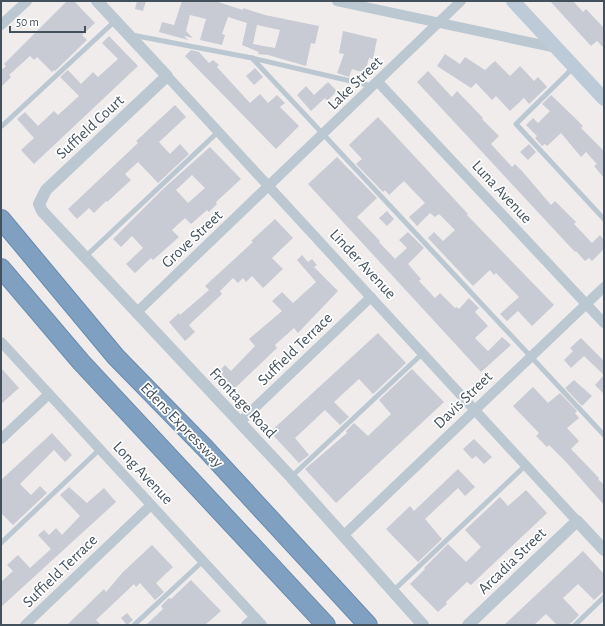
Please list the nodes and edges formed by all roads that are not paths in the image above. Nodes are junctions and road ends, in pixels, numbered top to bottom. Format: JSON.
{"nodes":[{"id":1,"x":27,"y":1,"type":"edge"},
{"id":2,"x":97,"y":1,"type":"edge"},
{"id":3,"x":337,"y":1,"type":"edge"},
{"id":4,"x":462,"y":1,"type":"edge"},
{"id":5,"x":513,"y":1,"type":"edge"},
{"id":6,"x":116,"y":21,"type":"junction"},
{"id":7,"x":438,"y":24,"type":"junction"},
{"id":8,"x":1,"y":25,"type":"edge"},
{"id":9,"x":129,"y":34,"type":"junction"},
{"id":10,"x":557,"y":48,"type":"junction"},
{"id":11,"x":252,"y":58,"type":"junction"},
{"id":12,"x":574,"y":67,"type":"junction"},
{"id":13,"x":167,"y":76,"type":"junction"},
{"id":14,"x":376,"y":84,"type":"junction"},
{"id":15,"x":604,"y":99,"type":"edge"},
{"id":16,"x":2,"y":126,"type":"dead end"},
{"id":17,"x":219,"y":131,"type":"junction"},
{"id":18,"x":324,"y":134,"type":"junction"},
{"id":19,"x":269,"y":187,"type":"junction"},
{"id":20,"x":39,"y":204,"type":"joint"},
{"id":21,"x":1,"y":213,"type":"edge"},
{"id":22,"x":1,"y":219,"type":"edge"},
{"id":23,"x":604,"y":219,"type":"edge"},
{"id":24,"x":13,"y":233,"type":"junction"},
{"id":25,"x":84,"y":258,"type":"junction"},
{"id":26,"x":1,"y":268,"type":"edge"},
{"id":27,"x":604,"y":287,"type":"edge"},
{"id":28,"x":371,"y":297,"type":"junction"},
{"id":29,"x":586,"y":304,"type":"junction"},
{"id":30,"x":136,"y":313,"type":"junction"},
{"id":31,"x":604,"y":323,"type":"edge"},
{"id":32,"x":1,"y":342,"type":"edge"},
{"id":33,"x":423,"y":353,"type":"junction"},
{"id":34,"x":531,"y":357,"type":"junction"},
{"id":35,"x":49,"y":394,"type":"junction"},
{"id":36,"x":475,"y":410,"type":"junction"},
{"id":37,"x":240,"y":422,"type":"junction"},
{"id":38,"x":604,"y":435,"type":"edge"},
{"id":39,"x":1,"y":439,"type":"edge"},
{"id":40,"x":100,"y":450,"type":"junction"},
{"id":41,"x":526,"y":465,"type":"junction"},
{"id":42,"x":291,"y":477,"type":"junction"},
{"id":43,"x":151,"y":505,"type":"junction"},
{"id":44,"x":577,"y":521,"type":"junction"},
{"id":45,"x":344,"y":535,"type":"junction"},
{"id":46,"x":1,"y":543,"type":"edge"},
{"id":47,"x":604,"y":550,"type":"edge"},
{"id":48,"x":203,"y":561,"type":"junction"},
{"id":49,"x":393,"y":591,"type":"junction"},
{"id":50,"x":604,"y":598,"type":"edge"},
{"id":51,"x":254,"y":616,"type":"junction"},
{"id":52,"x":25,"y":625,"type":"edge"},
{"id":53,"x":134,"y":625,"type":"edge"},
{"id":54,"x":246,"y":625,"type":"edge"},
{"id":55,"x":262,"y":625,"type":"edge"},
{"id":56,"x":326,"y":625,"type":"edge"},
{"id":57,"x":368,"y":625,"type":"edge"},
{"id":58,"x":424,"y":625,"type":"edge"},
{"id":59,"x":468,"y":625,"type":"edge"},
{"id":60,"x":575,"y":625,"type":"edge"}],
"edges":[{"from":1,"to":8,"type":"street"},
{"from":2,"to":6,"type":"street","name":"Linder Avenue"},
{"from":3,"to":7,"type":"street"},
{"from":4,"to":7,"type":"street","name":"Lake Street"},
{"from":5,"to":10,"type":"main road"},
{"from":6,"to":9,"type":"street","name":"Linder Avenue"},
{"from":6,"to":16,"type":"lane"},
{"from":7,"to":10,"type":"street"},
{"from":7,"to":14,"type":"street","name":"Lake Street"},
{"from":9,"to":11,"type":"lane"},
{"from":9,"to":13,"type":"street","name":"Linder Avenue"},
{"from":10,"to":12,"type":"main road"},
{"from":11,"to":14,"type":"lane"},
{"from":11,"to":18,"type":"lane"},
{"from":12,"to":15,"type":"main road"},
{"from":12,"to":23,"type":"lane"},
{"from":13,"to":17,"type":"street","name":"Linder Avenue"},
{"from":13,"to":20,"type":"street","name":"Suffield Court"},
{"from":14,"to":18,"type":"street","name":"Lake Street"},
{"from":14,"to":29,"type":"street","name":"Luna Avenue"},
{"from":17,"to":19,"type":"street","name":"Linder Avenue"},
{"from":17,"to":25,"type":"lane"},
{"from":18,"to":19,"type":"street","name":"Lake Street"},
{"from":18,"to":34,"type":"lane"},
{"from":19,"to":28,"type":"street","name":"Linder Avenue"},
{"from":19,"to":30,"type":"street","name":"Grove Street"},
{"from":20,"to":25,"type":"street","name":"Frontage Road"},
{"from":21,"to":24,"type":"highway"},
{"from":22,"to":24,"type":"highway","name":"Edens Expressway"},
{"from":24,"to":57,"type":"highway","name":"Edens Expressway"},
{"from":25,"to":30,"type":"street","name":"Frontage Road"},
{"from":26,"to":56,"type":"highway","name":"Edens Expressway"},
{"from":27,"to":29,"type":"street","name":"Davis Street"},
{"from":28,"to":33,"type":"street","name":"Linder Avenue"},
{"from":28,"to":37,"type":"street","name":"Suffield Terrace"},
{"from":29,"to":31,"type":"street","name":"Luna Avenue"},
{"from":29,"to":34,"type":"street","name":"Davis Street"},
{"from":30,"to":37,"type":"street","name":"Frontage Road"},
{"from":32,"to":35,"type":"street","name":"Long Avenue"},
{"from":33,"to":36,"type":"street","name":"Linder Avenue"},
{"from":33,"to":42,"type":"lane"},
{"from":34,"to":36,"type":"street","name":"Davis Street"},
{"from":34,"to":38,"type":"lane"},
{"from":35,"to":39,"type":"street"},
{"from":35,"to":40,"type":"street","name":"Long Avenue"},
{"from":36,"to":41,"type":"street","name":"Linder Avenue"},
{"from":36,"to":45,"type":"street","name":"Davis Street"},
{"from":37,"to":42,"type":"street","name":"Frontage Road"},
{"from":40,"to":43,"type":"street","name":"Long Avenue"},
{"from":40,"to":46,"type":"lane"},
{"from":41,"to":44,"type":"street","name":"Linder Avenue"},
{"from":41,"to":49,"type":"lane"},
{"from":42,"to":45,"type":"street","name":"Frontage Road"},
{"from":43,"to":48,"type":"street","name":"Long Avenue"},
{"from":43,"to":52,"type":"street","name":"Suffield Terrace"},
{"from":44,"to":47,"type":"street","name":"Linder Avenue"},
{"from":44,"to":59,"type":"street","name":"Arcadia Street"},
{"from":45,"to":49,"type":"street","name":"Frontage Road"},
{"from":48,"to":51,"type":"street","name":"Long Avenue"},
{"from":48,"to":53,"type":"lane"},
{"from":49,"to":58,"type":"street","name":"Frontage Road"},
{"from":50,"to":60,"type":"lane"},
{"from":51,"to":54,"type":"street"},
{"from":51,"to":55,"type":"street","name":"Long Avenue"}]}
